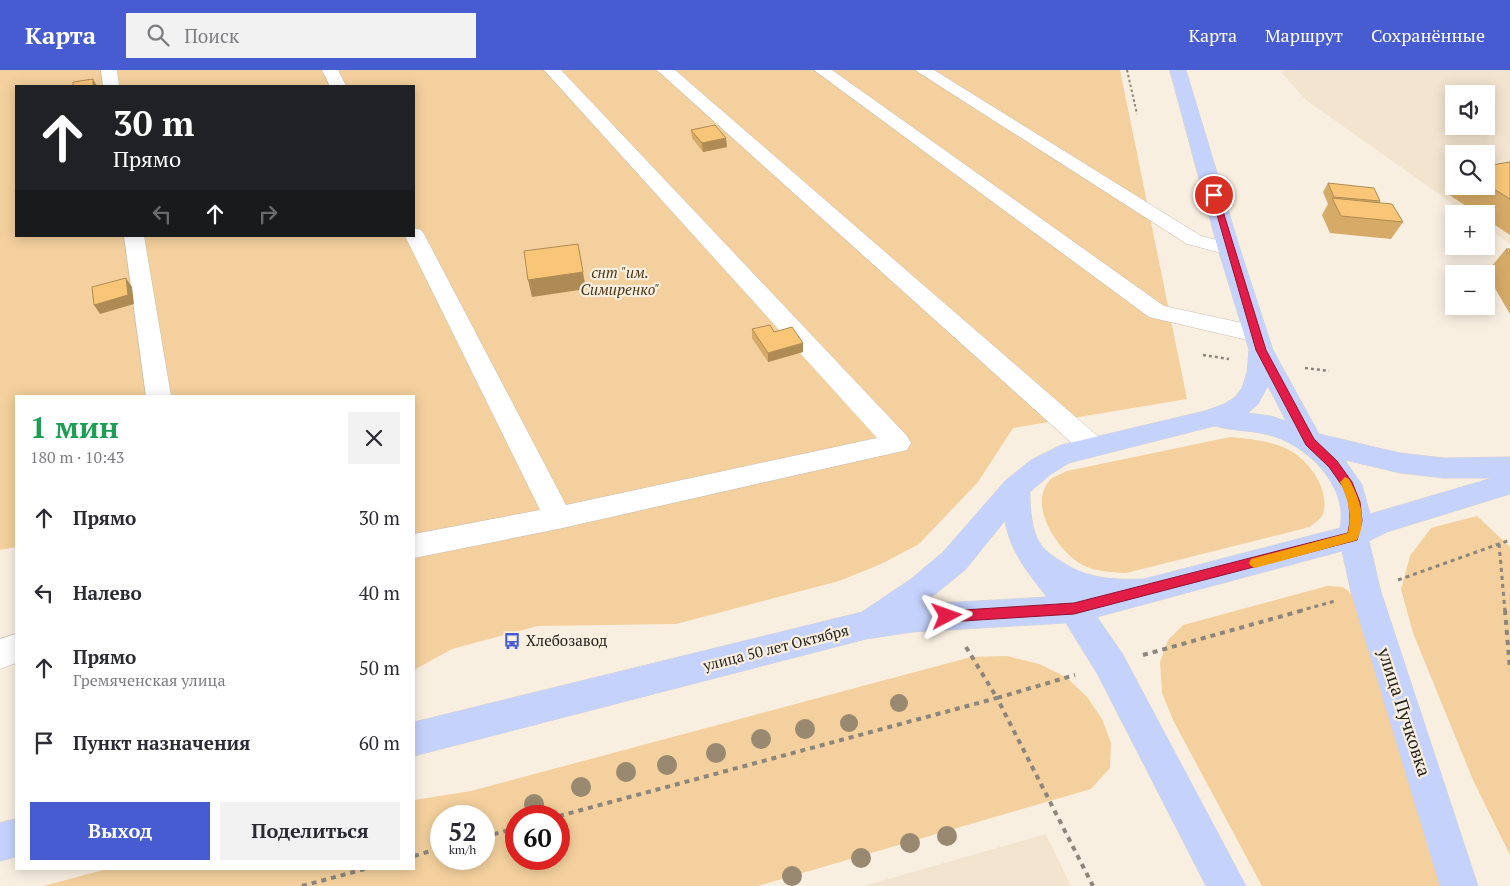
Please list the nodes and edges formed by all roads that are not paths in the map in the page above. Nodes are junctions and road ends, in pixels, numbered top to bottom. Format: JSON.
{"nodes":[{"id":1,"x":109,"y":70,"type":"edge"},
{"id":2,"x":330,"y":70,"type":"edge"},
{"id":3,"x":552,"y":70,"type":"edge"},
{"id":4,"x":665,"y":70,"type":"edge"},
{"id":5,"x":822,"y":70,"type":"edge"},
{"id":6,"x":923,"y":70,"type":"edge"},
{"id":7,"x":1178,"y":70,"type":"edge"},
{"id":8,"x":111,"y":85,"type":"edge"},
{"id":9,"x":338,"y":85,"type":"edge"},
{"id":10,"x":415,"y":236,"type":"edge"},
{"id":11,"x":134,"y":237,"type":"edge"},
{"id":12,"x":1229,"y":249,"type":"junction"},
{"id":13,"x":1259,"y":342,"type":"junction"},
{"id":14,"x":159,"y":395,"type":"edge"},
{"id":15,"x":1218,"y":418,"type":"junction"},
{"id":16,"x":1310,"y":442,"type":"junction"},
{"id":17,"x":1092,"y":446,"type":"junction"},
{"id":18,"x":1510,"y":467,"type":"edge"},
{"id":19,"x":1510,"y":483,"type":"edge"},
{"id":20,"x":1016,"y":488,"type":"junction"},
{"id":21,"x":558,"y":518,"type":"junction"},
{"id":22,"x":1353,"y":536,"type":"junction"},
{"id":23,"x":415,"y":546,"type":"edge"},
{"id":24,"x":1030,"y":553,"type":"junction"},
{"id":25,"x":1144,"y":592,"type":"junction"},
{"id":26,"x":1074,"y":609,"type":"junction"},
{"id":27,"x":866,"y":625,"type":"junction"},
{"id":28,"x":15,"y":648,"type":"edge"},
{"id":29,"x":0,"y":654,"type":"edge"},
{"id":30,"x":415,"y":739,"type":"edge"},
{"id":31,"x":15,"y":838,"type":"edge"},
{"id":32,"x":0,"y":842,"type":"edge"},
{"id":33,"x":1227,"y":886,"type":"edge"},
{"id":34,"x":1459,"y":886,"type":"edge"}],
"edges":[{"from":1,"to":8,"type":"lane"},
{"from":2,"to":9,"type":"lane"},
{"from":3,"to":21,"type":"lane"},
{"from":4,"to":17,"type":"lane"},
{"from":5,"to":13,"type":"lane"},
{"from":6,"to":12,"type":"lane"},
{"from":7,"to":12,"type":"main road"},
{"from":10,"to":21,"type":"lane"},
{"from":11,"to":14,"type":"lane"},
{"from":12,"to":13,"type":"main road"},
{"from":13,"to":15,"type":"main road"},
{"from":13,"to":16,"type":"main road"},
{"from":15,"to":16,"type":"main road"},
{"from":15,"to":17,"type":"main road"},
{"from":16,"to":18,"type":"main road"},
{"from":16,"to":22,"type":"main road","name":"улица Пучковка"},
{"from":17,"to":20,"type":"main road"},
{"from":19,"to":22,"type":"main road"},
{"from":20,"to":24,"type":"main road"},
{"from":20,"to":27,"type":"main road"},
{"from":21,"to":23,"type":"lane"},
{"from":22,"to":25,"type":"main road"},
{"from":22,"to":34,"type":"main road","name":"улица Пучковка"},
{"from":24,"to":25,"type":"main road"},
{"from":24,"to":26,"type":"main road"},
{"from":25,"to":26,"type":"main road","name":"улица 50 лет Октября"},
{"from":26,"to":27,"type":"main road","name":"улица 50 лет Октября"},
{"from":26,"to":33,"type":"main road"},
{"from":27,"to":30,"type":"main road","name":"улица 50 лет Октября"},
{"from":28,"to":29,"type":"lane"},
{"from":31,"to":32,"type":"main road"}]}
